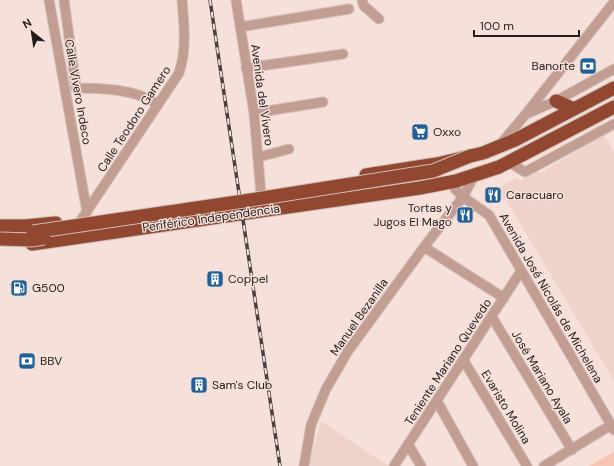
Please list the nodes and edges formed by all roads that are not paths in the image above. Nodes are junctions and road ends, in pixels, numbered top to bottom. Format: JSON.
{"nodes":[{"id":1,"x":49,"y":0,"type":"edge"},
{"id":2,"x":64,"y":0,"type":"edge"},
{"id":3,"x":182,"y":0,"type":"edge"},
{"id":4,"x":236,"y":0,"type":"edge"},
{"id":5,"x":362,"y":0,"type":"edge"},
{"id":6,"x":614,"y":2,"type":"edge"},
{"id":7,"x":349,"y":9,"type":"dead end"},
{"id":8,"x":379,"y":19,"type":"dead end"},
{"id":9,"x":240,"y":27,"type":"junction"},
{"id":10,"x":343,"y":54,"type":"dead end"},
{"id":11,"x":246,"y":68,"type":"junction"},
{"id":12,"x":614,"y":69,"type":"edge"},
{"id":13,"x":614,"y":88,"type":"edge"},
{"id":14,"x":556,"y":101,"type":"junction"},
{"id":15,"x":323,"y":102,"type":"dead end"},
{"id":16,"x":158,"y":105,"type":"junction"},
{"id":17,"x":614,"y":107,"type":"edge"},
{"id":18,"x":574,"y":109,"type":"junction"},
{"id":19,"x":254,"y":113,"type":"junction"},
{"id":20,"x":526,"y":114,"type":"junction"},
{"id":21,"x":614,"y":124,"type":"edge"},
{"id":22,"x":497,"y":148,"type":"junction"},
{"id":23,"x":290,"y":150,"type":"dead end"},
{"id":24,"x":470,"y":156,"type":"junction"},
{"id":25,"x":259,"y":157,"type":"junction"},
{"id":26,"x":509,"y":162,"type":"junction"},
{"id":27,"x":474,"y":176,"type":"junction"},
{"id":28,"x":455,"y":185,"type":"junction"},
{"id":29,"x":261,"y":194,"type":"junction"},
{"id":30,"x":463,"y":197,"type":"junction"},
{"id":31,"x":238,"y":206,"type":"junction"},
{"id":32,"x":84,"y":216,"type":"junction"},
{"id":33,"x":0,"y":227,"type":"edge"},
{"id":34,"x":0,"y":239,"type":"edge"},
{"id":35,"x":0,"y":243,"type":"edge"},
{"id":36,"x":424,"y":247,"type":"junction"},
{"id":37,"x":522,"y":272,"type":"junction"},
{"id":38,"x":504,"y":298,"type":"junction"},
{"id":39,"x":492,"y":317,"type":"junction"},
{"id":40,"x":464,"y":361,"type":"junction"},
{"id":41,"x":437,"y":401,"type":"junction"},
{"id":42,"x":613,"y":427,"type":"edge"},
{"id":43,"x":408,"y":444,"type":"junction"},
{"id":44,"x":572,"y":450,"type":"junction"},
{"id":45,"x":304,"y":466,"type":"edge"},
{"id":46,"x":394,"y":466,"type":"edge"},
{"id":47,"x":421,"y":466,"type":"edge"},
{"id":48,"x":473,"y":466,"type":"edge"},
{"id":49,"x":527,"y":466,"type":"edge"},
{"id":50,"x":544,"y":466,"type":"edge"}],
"edges":[{"from":1,"to":32,"type":"street","name":"Calle Vivero Indeco"},
{"from":2,"to":16,"type":"street"},
{"from":3,"to":16,"type":"street","name":"Calle Teodoro Gamero"},
{"from":4,"to":9,"type":"street","name":"Avenida del Vivero"},
{"from":5,"to":8,"type":"street"},
{"from":6,"to":20,"type":"street"},
{"from":7,"to":9,"type":"street"},
{"from":9,"to":11,"type":"street","name":"Avenida del Vivero"},
{"from":10,"to":11,"type":"street"},
{"from":11,"to":19,"type":"street","name":"Avenida del Vivero"},
{"from":12,"to":14,"type":"street"},
{"from":13,"to":18,"type":"highway"},
{"from":14,"to":18,"type":"highway"},
{"from":14,"to":20,"type":"street"},
{"from":15,"to":19,"type":"street"},
{"from":16,"to":32,"type":"street","name":"Calle Teodoro Gamero"},
{"from":17,"to":26,"type":"highway"},
{"from":18,"to":22,"type":"highway"},
{"from":19,"to":25,"type":"street","name":"Avenida del Vivero"},
{"from":20,"to":22,"type":"street"},
{"from":21,"to":26,"type":"street"},
{"from":22,"to":24,"type":"highway"},
{"from":23,"to":25,"type":"street"},
{"from":24,"to":29,"type":"highway","name":"Periférico Independencia"},
{"from":24,"to":31,"type":"highway","bridge":true},
{"from":25,"to":29,"type":"street","name":"Avenida del Vivero"},
{"from":26,"to":27,"type":"highway"},
{"from":27,"to":28,"type":"highway"},
{"from":27,"to":30,"type":"street","name":"Manuel Bezanilla"},
{"from":27,"to":31,"type":"highway"},
{"from":28,"to":30,"type":"street","name":"Avenida José Nicolás de Michelena"},
{"from":28,"to":31,"type":"highway","name":"Periférico Independencia"},
{"from":29,"to":31,"type":"highway","name":"Periférico Independencia"},
{"from":30,"to":36,"type":"street","name":"Manuel Bezanilla"},
{"from":30,"to":37,"type":"street","name":"Avenida José Nicolás de Michelena"},
{"from":31,"to":32,"type":"highway","name":"Periférico Independencia"},
{"from":31,"to":33,"type":"highway","bridge":true},
{"from":31,"to":34,"type":"highway","bridge":true},
{"from":31,"to":35,"type":"highway","name":"Periférico Independencia"},
{"from":32,"to":33,"type":"highway","name":"Periférico Independencia"},
{"from":36,"to":38,"type":"street"},
{"from":36,"to":45,"type":"street","name":"Manuel Bezanilla"},
{"from":37,"to":38,"type":"street","name":"Teniente Mariano Quevedo"},
{"from":37,"to":42,"type":"street","name":"Avenida José Nicolás de Michelena"},
{"from":38,"to":39,"type":"street","name":"Teniente Mariano Quevedo"},
{"from":39,"to":40,"type":"street","name":"Teniente Mariano Quevedo"},
{"from":39,"to":44,"type":"street","name":"José Mariano Ayala"},
{"from":40,"to":41,"type":"street","name":"Teniente Mariano Quevedo"},
{"from":40,"to":49,"type":"street","name":"Evaristo Molina"},
{"from":41,"to":43,"type":"street","name":"Teniente Mariano Quevedo"},
{"from":41,"to":48,"type":"street"},
{"from":42,"to":44,"type":"street"},
{"from":43,"to":46,"type":"street","name":"Teniente Mariano Quevedo"},
{"from":43,"to":47,"type":"street"},
{"from":44,"to":50,"type":"street"}]}
